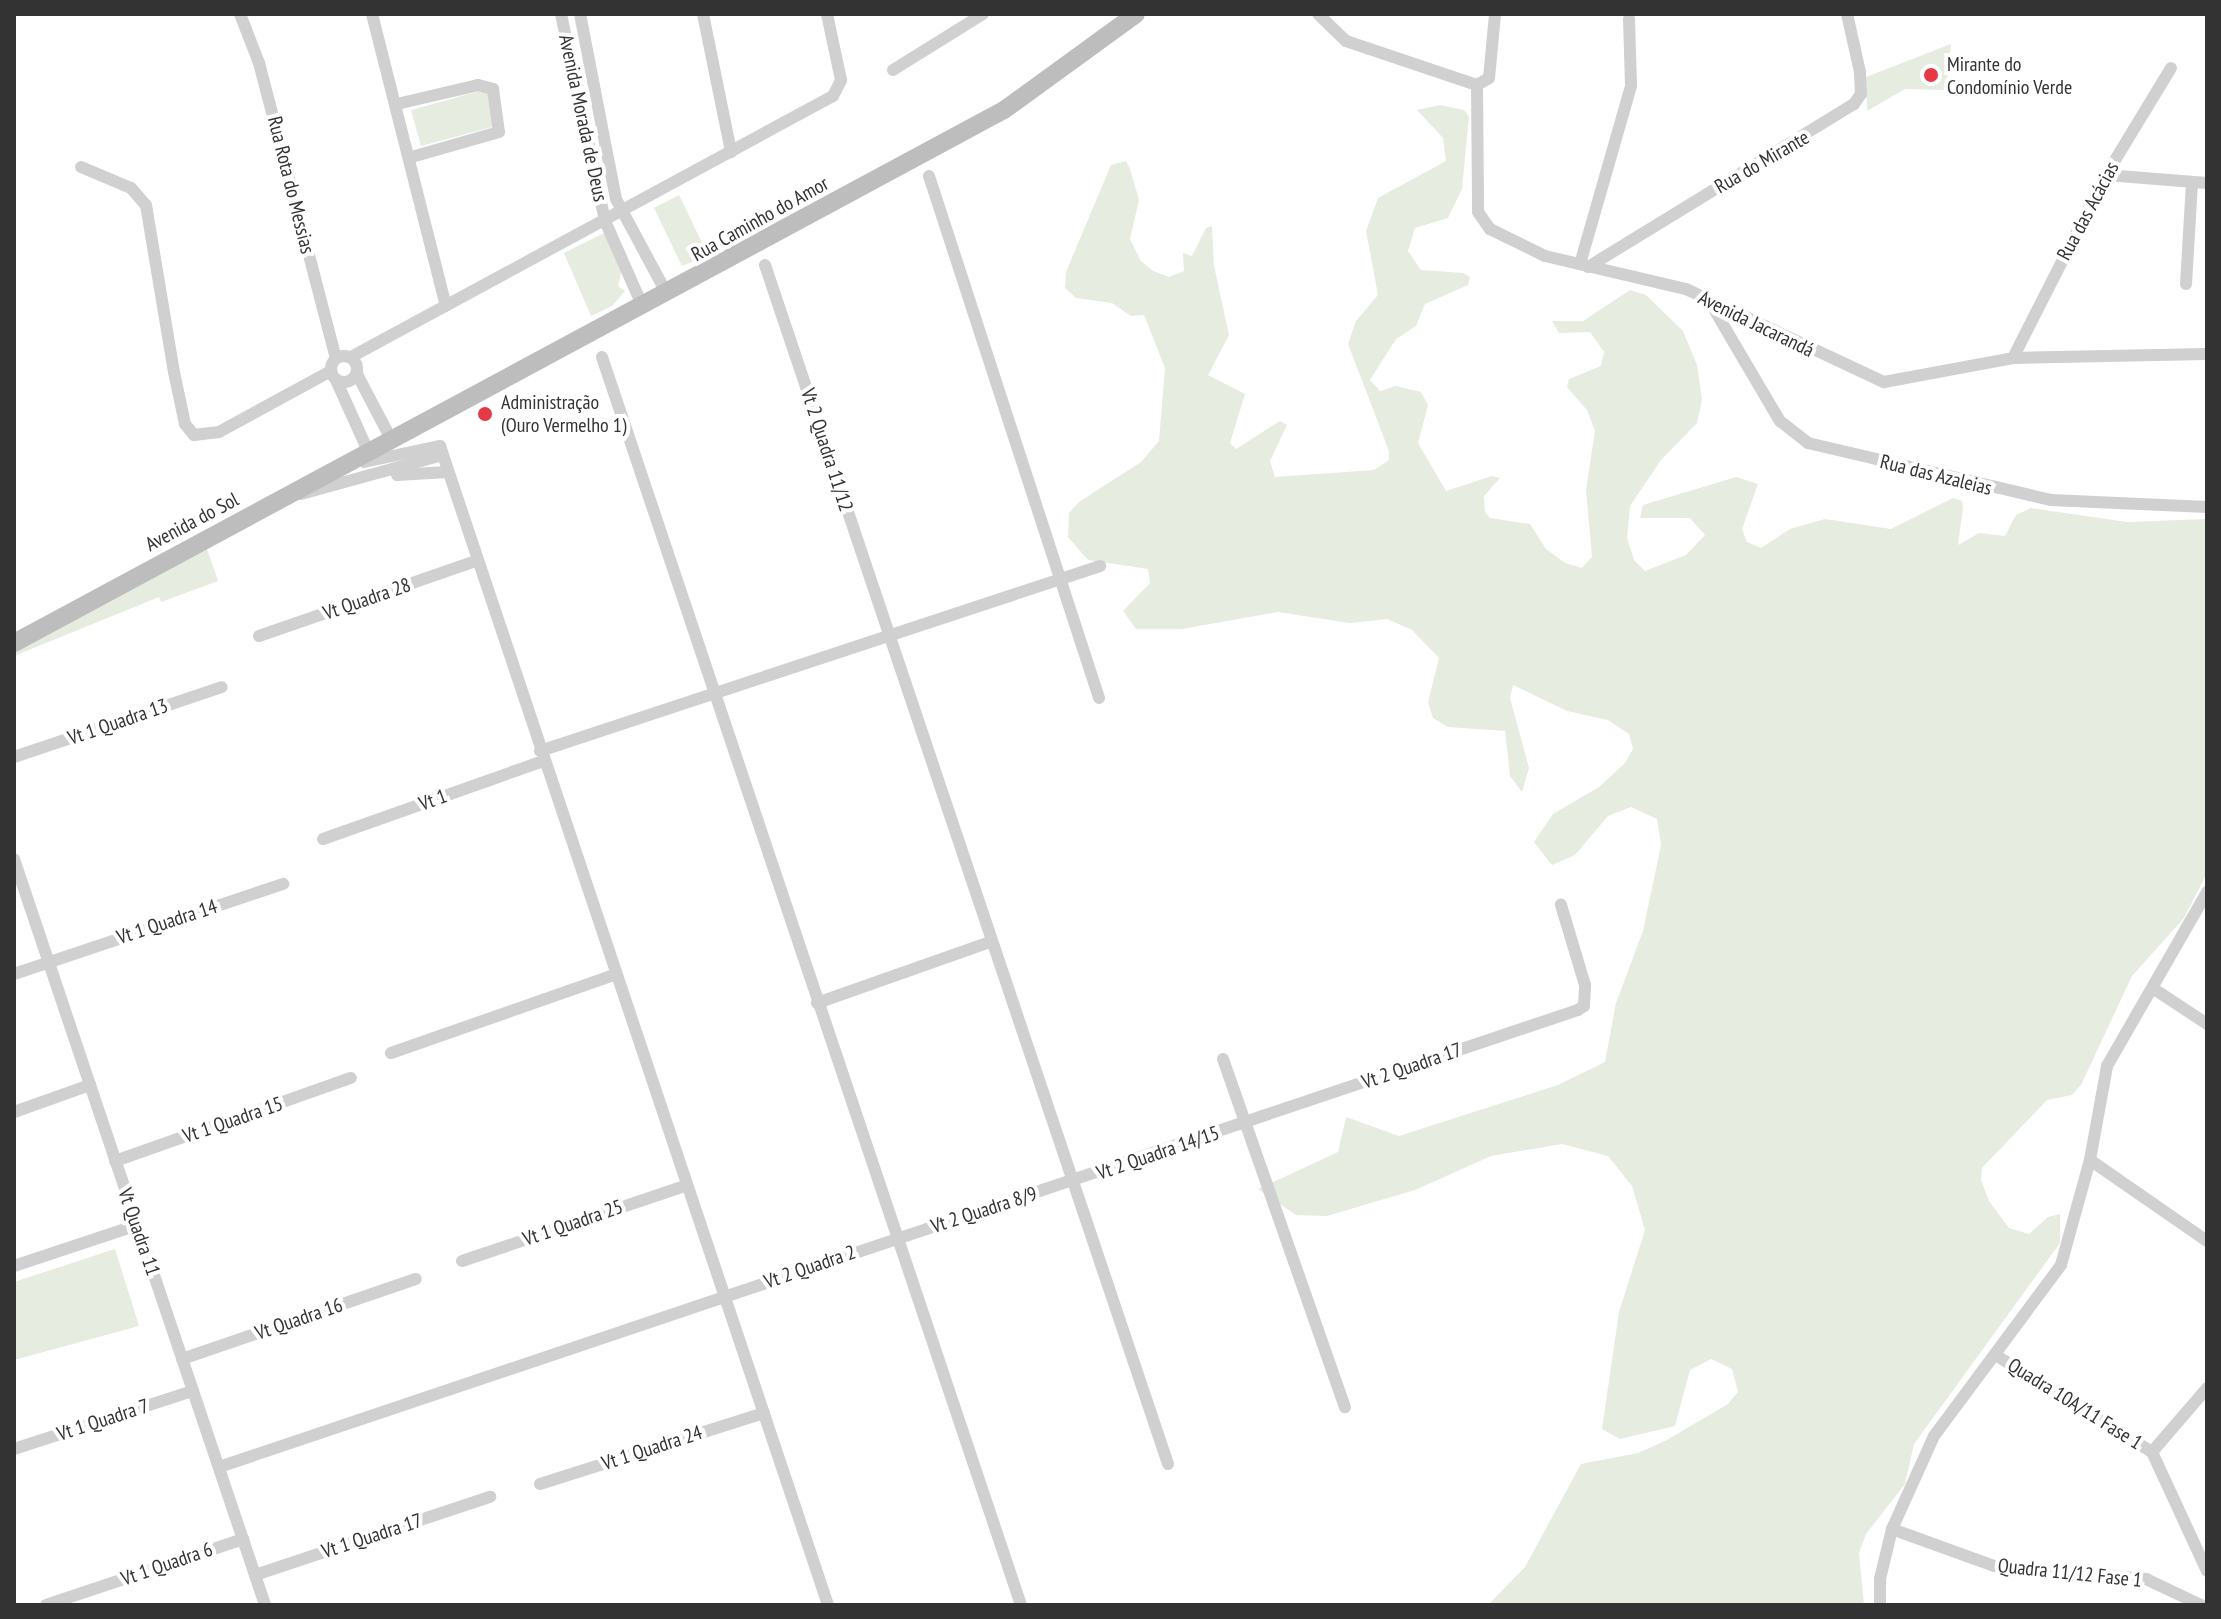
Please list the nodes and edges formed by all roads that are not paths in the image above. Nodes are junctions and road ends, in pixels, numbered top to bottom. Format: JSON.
{"nodes":[{"id":1,"x":240,"y":14,"type":"edge"},
{"id":2,"x":372,"y":14,"type":"edge"},
{"id":3,"x":561,"y":14,"type":"edge"},
{"id":4,"x":580,"y":14,"type":"edge"},
{"id":5,"x":703,"y":14,"type":"edge"},
{"id":6,"x":827,"y":14,"type":"edge"},
{"id":7,"x":983,"y":14,"type":"edge"},
{"id":8,"x":1136,"y":14,"type":"edge"},
{"id":9,"x":1318,"y":14,"type":"edge"},
{"id":10,"x":1495,"y":14,"type":"edge"},
{"id":11,"x":1847,"y":14,"type":"edge"},
{"id":12,"x":1629,"y":19,"type":"dead end"},
{"id":13,"x":2171,"y":68,"type":"dead end"},
{"id":14,"x":893,"y":70,"type":"dead end"},
{"id":15,"x":1477,"y":85,"type":"junction"},
{"id":16,"x":397,"y":104,"type":"junction"},
{"id":17,"x":731,"y":152,"type":"junction"},
{"id":18,"x":411,"y":157,"type":"junction"},
{"id":19,"x":81,"y":167,"type":"dead end"},
{"id":20,"x":2106,"y":175,"type":"junction"},
{"id":21,"x":929,"y":176,"type":"dead end"},
{"id":22,"x":2192,"y":183,"type":"junction"},
{"id":23,"x":2207,"y":183,"type":"edge"},
{"id":24,"x":623,"y":211,"type":"junction"},
{"id":25,"x":605,"y":221,"type":"junction"},
{"id":26,"x":765,"y":265,"type":"dead end"},
{"id":27,"x":653,"y":266,"type":"junction"},
{"id":28,"x":1584,"y":266,"type":"junction"},
{"id":29,"x":631,"y":278,"type":"junction"},
{"id":30,"x":2186,"y":284,"type":"dead end"},
{"id":31,"x":667,"y":294,"type":"junction"},
{"id":32,"x":1708,"y":299,"type":"junction"},
{"id":33,"x":446,"y":306,"type":"junction"},
{"id":34,"x":643,"y":307,"type":"junction"},
{"id":35,"x":1733,"y":309,"type":"junction"},
{"id":36,"x":1737,"y":345,"type":"junction"},
{"id":37,"x":2207,"y":354,"type":"edge"},
{"id":38,"x":351,"y":357,"type":"junction"},
{"id":39,"x":602,"y":357,"type":"dead end"},
{"id":40,"x":336,"y":358,"type":"junction"},
{"id":41,"x":2013,"y":358,"type":"junction"},
{"id":42,"x":357,"y":374,"type":"junction"},
{"id":43,"x":333,"y":376,"type":"junction"},
{"id":44,"x":392,"y":441,"type":"junction"},
{"id":45,"x":442,"y":450,"type":"junction"},
{"id":46,"x":369,"y":453,"type":"junction"},
{"id":47,"x":448,"y":472,"type":"junction"},
{"id":48,"x":323,"y":477,"type":"junction"},
{"id":49,"x":354,"y":481,"type":"junction"},
{"id":50,"x":278,"y":500,"type":"junction"},
{"id":51,"x":2207,"y":507,"type":"edge"},
{"id":52,"x":475,"y":561,"type":"junction"},
{"id":53,"x":1100,"y":566,"type":"dead end"},
{"id":54,"x":1062,"y":575,"type":"junction"},
{"id":55,"x":259,"y":636,"type":"dead end"},
{"id":56,"x":889,"y":636,"type":"junction"},
{"id":57,"x":14,"y":643,"type":"edge"},
{"id":58,"x":222,"y":687,"type":"dead end"},
{"id":59,"x":712,"y":693,"type":"junction"},
{"id":60,"x":1099,"y":698,"type":"dead end"},
{"id":61,"x":541,"y":756,"type":"junction"},
{"id":62,"x":14,"y":757,"type":"edge"},
{"id":63,"x":323,"y":839,"type":"dead end"},
{"id":64,"x":14,"y":859,"type":"edge"},
{"id":65,"x":283,"y":884,"type":"dead end"},
{"id":66,"x":2207,"y":892,"type":"edge"},
{"id":67,"x":1561,"y":905,"type":"dead end"},
{"id":68,"x":990,"y":942,"type":"junction"},
{"id":69,"x":52,"y":961,"type":"junction"},
{"id":70,"x":14,"y":974,"type":"edge"},
{"id":71,"x":616,"y":974,"type":"junction"},
{"id":72,"x":2154,"y":989,"type":"junction"},
{"id":73,"x":817,"y":1003,"type":"junction"},
{"id":74,"x":2207,"y":1024,"type":"edge"},
{"id":75,"x":391,"y":1053,"type":"dead end"},
{"id":76,"x":1223,"y":1059,"type":"dead end"},
{"id":77,"x":351,"y":1078,"type":"dead end"},
{"id":78,"x":90,"y":1085,"type":"junction"},
{"id":79,"x":14,"y":1112,"type":"edge"},
{"id":80,"x":1245,"y":1123,"type":"junction"},
{"id":81,"x":2090,"y":1160,"type":"junction"},
{"id":82,"x":115,"y":1161,"type":"junction"},
{"id":83,"x":1071,"y":1182,"type":"junction"},
{"id":84,"x":685,"y":1186,"type":"junction"},
{"id":85,"x":137,"y":1225,"type":"junction"},
{"id":86,"x":897,"y":1238,"type":"junction"},
{"id":87,"x":2207,"y":1241,"type":"edge"},
{"id":88,"x":462,"y":1261,"type":"dead end"},
{"id":89,"x":14,"y":1266,"type":"edge"},
{"id":90,"x":416,"y":1279,"type":"dead end"},
{"id":91,"x":723,"y":1296,"type":"junction"},
{"id":92,"x":1997,"y":1356,"type":"junction"},
{"id":93,"x":182,"y":1359,"type":"junction"},
{"id":94,"x":2207,"y":1388,"type":"edge"},
{"id":95,"x":193,"y":1391,"type":"junction"},
{"id":96,"x":1345,"y":1407,"type":"dead end"},
{"id":97,"x":764,"y":1413,"type":"junction"},
{"id":98,"x":14,"y":1449,"type":"edge"},
{"id":99,"x":2152,"y":1452,"type":"junction"},
{"id":100,"x":1168,"y":1464,"type":"dead end"},
{"id":101,"x":219,"y":1467,"type":"junction"},
{"id":102,"x":540,"y":1484,"type":"dead end"},
{"id":103,"x":490,"y":1497,"type":"dead end"},
{"id":104,"x":1892,"y":1529,"type":"junction"},
{"id":105,"x":243,"y":1539,"type":"junction"},
{"id":106,"x":2207,"y":1571,"type":"edge"},
{"id":107,"x":255,"y":1575,"type":"junction"},
{"id":108,"x":46,"y":1605,"type":"edge"},
{"id":109,"x":265,"y":1605,"type":"edge"},
{"id":110,"x":828,"y":1605,"type":"edge"},
{"id":111,"x":1021,"y":1605,"type":"edge"},
{"id":112,"x":1880,"y":1605,"type":"edge"},
{"id":113,"x":2201,"y":1605,"type":"edge"}],
"edges":[{"from":1,"to":40,"type":"street","name":"Rua Rota do Messias"},
{"from":2,"to":16,"type":"street"},
{"from":3,"to":25,"type":"street","name":"Avenida Morada de Deus"},
{"from":4,"to":24,"type":"street","name":"Avenida Morada de Deus"},
{"from":5,"to":17,"type":"street"},
{"from":6,"to":17,"type":"street"},
{"from":7,"to":14,"type":"street"},
{"from":8,"to":31,"type":"street","name":"Rua Caminho do Amor"},
{"from":9,"to":15,"type":"street"},
{"from":10,"to":15,"type":"street"},
{"from":11,"to":28,"type":"street","name":"Rua do Mirante"},
{"from":12,"to":28,"type":"street"},
{"from":13,"to":20,"type":"street","name":"Rua das Acácias"},
{"from":15,"to":28,"type":"street","name":"Avenida Jacarandá"},
{"from":16,"to":18,"type":"street"},
{"from":16,"to":18,"type":"street"},
{"from":17,"to":24,"type":"street"},
{"from":18,"to":33,"type":"street"},
{"from":19,"to":43,"type":"street"},
{"from":20,"to":22,"type":"street"},
{"from":20,"to":41,"type":"street","name":"Rua das Acácias"},
{"from":21,"to":54,"type":"street"},
{"from":22,"to":23,"type":"street"},
{"from":22,"to":30,"type":"street"},
{"from":24,"to":25,"type":"street"},
{"from":24,"to":27,"type":"street","name":"Avenida Morada de Deus"},
{"from":25,"to":29,"type":"street","name":"Avenida Morada de Deus"},
{"from":25,"to":33,"type":"street"},
{"from":26,"to":56,"type":"street","name":"Vt 2 Quadra 11/12"},
{"from":27,"to":29,"type":"street"},
{"from":27,"to":31,"type":"street","name":"Avenida Morada de Deus"},
{"from":28,"to":32,"type":"street","name":"Avenida Jacarandá"},
{"from":29,"to":34,"type":"street","name":"Avenida Morada de Deus"},
{"from":31,"to":34,"type":"street","name":"Rua Caminho do Amor"},
{"from":32,"to":35,"type":"street","name":"Avenida Jacarandá"},
{"from":32,"to":36,"type":"street"},
{"from":33,"to":38,"type":"street"},
{"from":34,"to":44,"type":"street","name":"Rua Caminho do Amor"},
{"from":35,"to":36,"type":"street","name":"Rua das Azaleias"},
{"from":35,"to":41,"type":"street","name":"Avenida Jacarandá"},
{"from":36,"to":51,"type":"street","name":"Rua das Azaleias"},
{"from":37,"to":41,"type":"street","name":"Avenida Jacarandá"},
{"from":38,"to":40,"type":"street"},
{"from":38,"to":42,"type":"street"},
{"from":39,"to":59,"type":"street"},
{"from":40,"to":43,"type":"street"},
{"from":42,"to":43,"type":"street"},
{"from":42,"to":44,"type":"street"},
{"from":43,"to":46,"type":"street"},
{"from":44,"to":46,"type":"street","name":"Avenida do Sol"},
{"from":45,"to":47,"type":"street"},
{"from":45,"to":48,"type":"street"},
{"from":45,"to":49,"type":"street"},
{"from":46,"to":48,"type":"street","name":"Avenida do Sol"},
{"from":47,"to":49,"type":"street"},
{"from":47,"to":52,"type":"street"},
{"from":48,"to":50,"type":"street","name":"Avenida do Sol"},
{"from":49,"to":50,"type":"street"},
{"from":50,"to":57,"type":"street","name":"Avenida do Sol"},
{"from":52,"to":55,"type":"street","name":"Vt Quadra 28"},
{"from":52,"to":61,"type":"street"},
{"from":53,"to":54,"type":"street","name":"Vt 1"},
{"from":54,"to":56,"type":"street","name":"Vt 1"},
{"from":54,"to":60,"type":"street"},
{"from":56,"to":59,"type":"street","name":"Vt 1"},
{"from":56,"to":68,"type":"street","name":"Vt 2 Quadra 11/12"},
{"from":58,"to":62,"type":"street","name":"Vt 1 Quadra 13"},
{"from":59,"to":61,"type":"street","name":"Vt 1"},
{"from":59,"to":73,"type":"street"},
{"from":61,"to":63,"type":"street","name":"Vt 1"},
{"from":61,"to":71,"type":"street"},
{"from":64,"to":69,"type":"street","name":"Vt Quadra 11"},
{"from":65,"to":69,"type":"street","name":"Vt 1 Quadra 14"},
{"from":66,"to":72,"type":"street"},
{"from":67,"to":80,"type":"street","name":"Vt 2 Quadra 17"},
{"from":68,"to":73,"type":"street"},
{"from":68,"to":83,"type":"street","name":"Vt 2 Quadra 11/12"},
{"from":69,"to":70,"type":"street","name":"Vt 1 Quadra 14"},
{"from":69,"to":78,"type":"street","name":"Vt Quadra 11"},
{"from":71,"to":75,"type":"street"},
{"from":71,"to":84,"type":"street"},
{"from":72,"to":74,"type":"street"},
{"from":72,"to":81,"type":"street"},
{"from":73,"to":86,"type":"street"},
{"from":76,"to":80,"type":"street"},
{"from":77,"to":82,"type":"street","name":"Vt 1 Quadra 15"},
{"from":78,"to":79,"type":"street"},
{"from":78,"to":82,"type":"street","name":"Vt Quadra 11"},
{"from":80,"to":83,"type":"street","name":"Vt 2 Quadra 14/15"},
{"from":80,"to":96,"type":"street"},
{"from":81,"to":87,"type":"street"},
{"from":81,"to":92,"type":"street"},
{"from":82,"to":85,"type":"street","name":"Vt Quadra 11"},
{"from":83,"to":86,"type":"street","name":"Vt 2 Quadra 8/9"},
{"from":83,"to":100,"type":"street","name":"Vt 2 Quadra 11/12"},
{"from":84,"to":88,"type":"street","name":"Vt 1 Quadra 25"},
{"from":84,"to":91,"type":"street"},
{"from":85,"to":89,"type":"street"},
{"from":85,"to":93,"type":"street","name":"Vt Quadra 11"},
{"from":86,"to":91,"type":"street","name":"Vt 2 Quadra 2"},
{"from":86,"to":111,"type":"street"},
{"from":90,"to":93,"type":"street","name":"Vt Quadra 16"},
{"from":91,"to":97,"type":"street"},
{"from":91,"to":101,"type":"street","name":"Vt 2 Quadra 2"},
{"from":92,"to":99,"type":"street","name":"Quadra 10A/11 Fase 1"},
{"from":92,"to":104,"type":"street"},
{"from":93,"to":95,"type":"street","name":"Vt Quadra 11"},
{"from":94,"to":99,"type":"street"},
{"from":95,"to":98,"type":"street","name":"Vt 1 Quadra 7"},
{"from":95,"to":101,"type":"street","name":"Vt Quadra 11"},
{"from":97,"to":102,"type":"street","name":"Vt 1 Quadra 24"},
{"from":97,"to":110,"type":"street"},
{"from":99,"to":106,"type":"street"},
{"from":101,"to":105,"type":"street","name":"Vt Quadra 11"},
{"from":103,"to":107,"type":"street","name":"Vt 1 Quadra 17"},
{"from":104,"to":112,"type":"street"},
{"from":104,"to":113,"type":"street","name":"Quadra 11/12 Fase 1"},
{"from":105,"to":107,"type":"street","name":"Vt Quadra 11"},
{"from":105,"to":108,"type":"street","name":"Vt 1 Quadra 6"},
{"from":107,"to":109,"type":"street","name":"Vt Quadra 11"}]}
